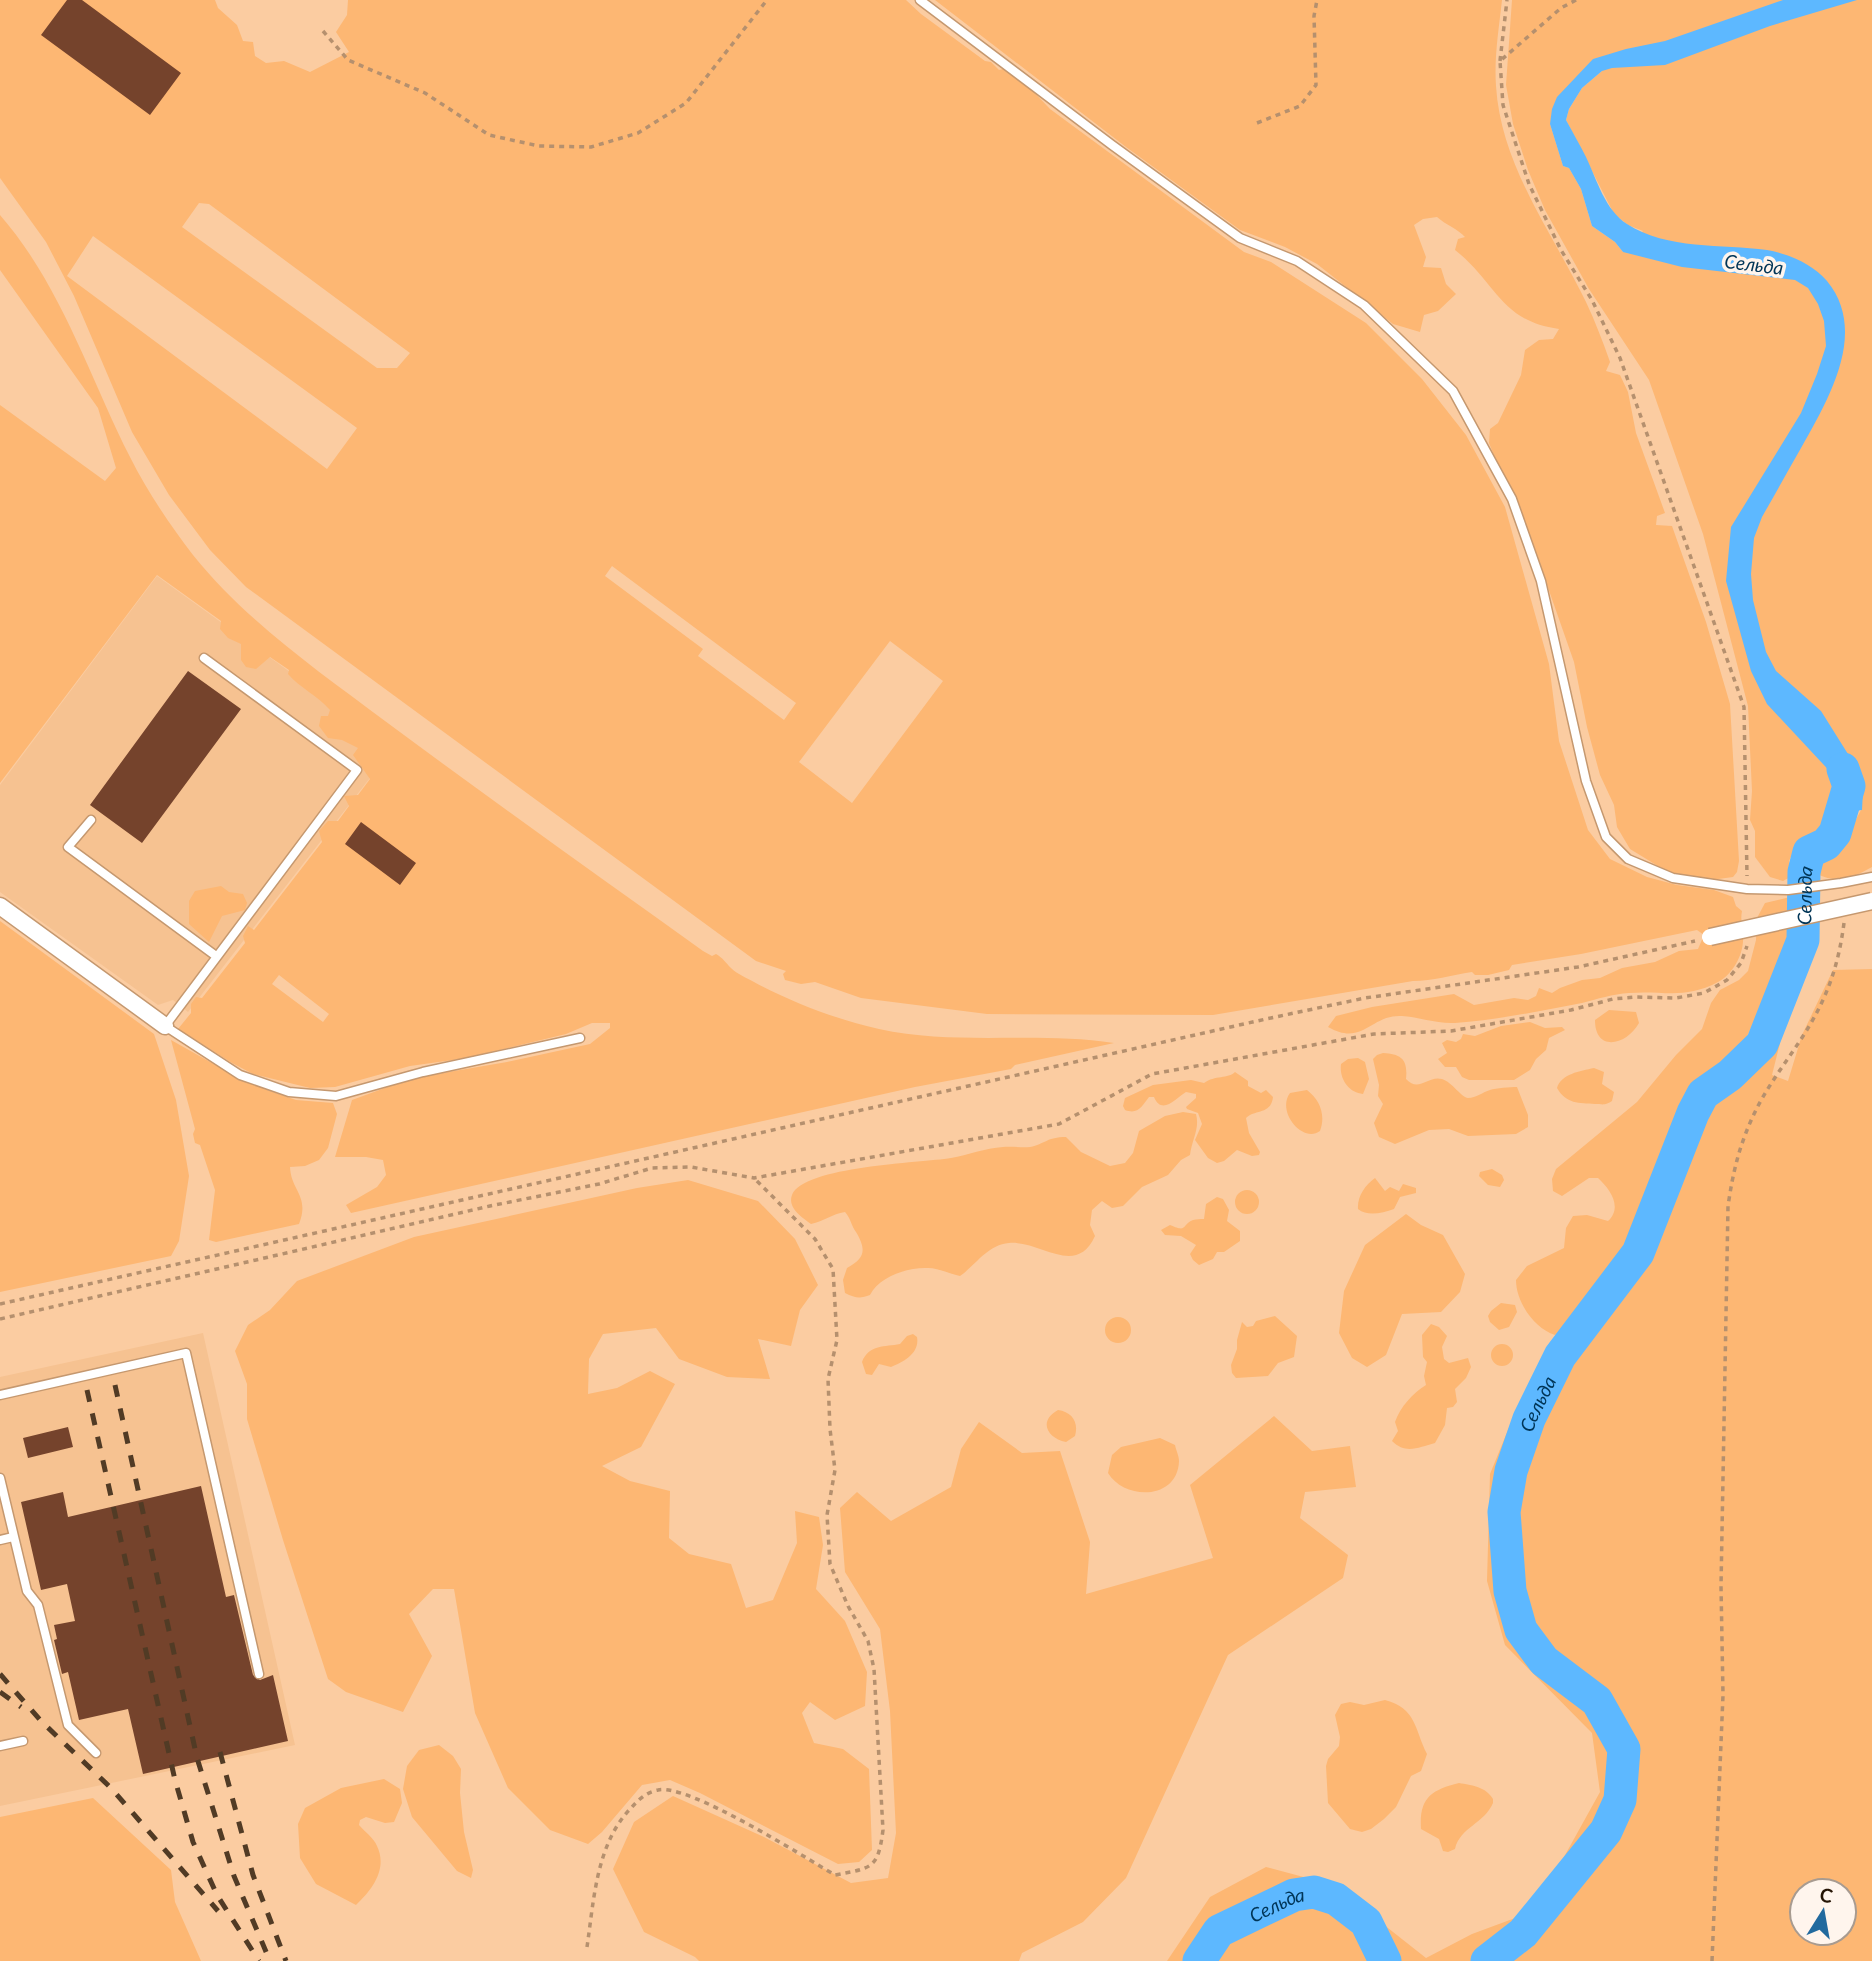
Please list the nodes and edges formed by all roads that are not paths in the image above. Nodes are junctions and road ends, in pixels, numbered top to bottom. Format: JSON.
{"nodes":[{"id":1,"x":920,"y":0,"type":"edge"},
{"id":2,"x":204,"y":658,"type":"dead end"},
{"id":3,"x":90,"y":820,"type":"dead end"},
{"id":4,"x":1872,"y":877,"type":"edge"},
{"id":5,"x":1872,"y":901,"type":"edge"},
{"id":6,"x":0,"y":906,"type":"edge"},
{"id":7,"x":1710,"y":937,"type":"road end"},
{"id":8,"x":216,"y":957,"type":"junction"},
{"id":9,"x":164,"y":1026,"type":"junction"},
{"id":10,"x":580,"y":1038,"type":"dead end"},
{"id":11,"x":0,"y":1395,"type":"edge"},
{"id":12,"x":0,"y":1478,"type":"edge"},
{"id":13,"x":13,"y":1536,"type":"junction"},
{"id":14,"x":0,"y":1540,"type":"edge"},
{"id":15,"x":259,"y":1674,"type":"dead end"},
{"id":16,"x":23,"y":1741,"type":"dead end"},
{"id":17,"x":0,"y":1745,"type":"edge"},
{"id":18,"x":96,"y":1754,"type":"dead end"}],
"edges":[{"from":1,"to":4,"type":"lane"},
{"from":2,"to":8,"type":"lane"},
{"from":3,"to":8,"type":"lane"},
{"from":5,"to":7,"type":"street","bridge":true},
{"from":6,"to":9,"type":"street"},
{"from":8,"to":9,"type":"lane"},
{"from":9,"to":10,"type":"lane"},
{"from":11,"to":15,"type":"lane"},
{"from":12,"to":13,"type":"lane"},
{"from":13,"to":14,"type":"lane"},
{"from":13,"to":18,"type":"lane"},
{"from":16,"to":17,"type":"lane"}]}
